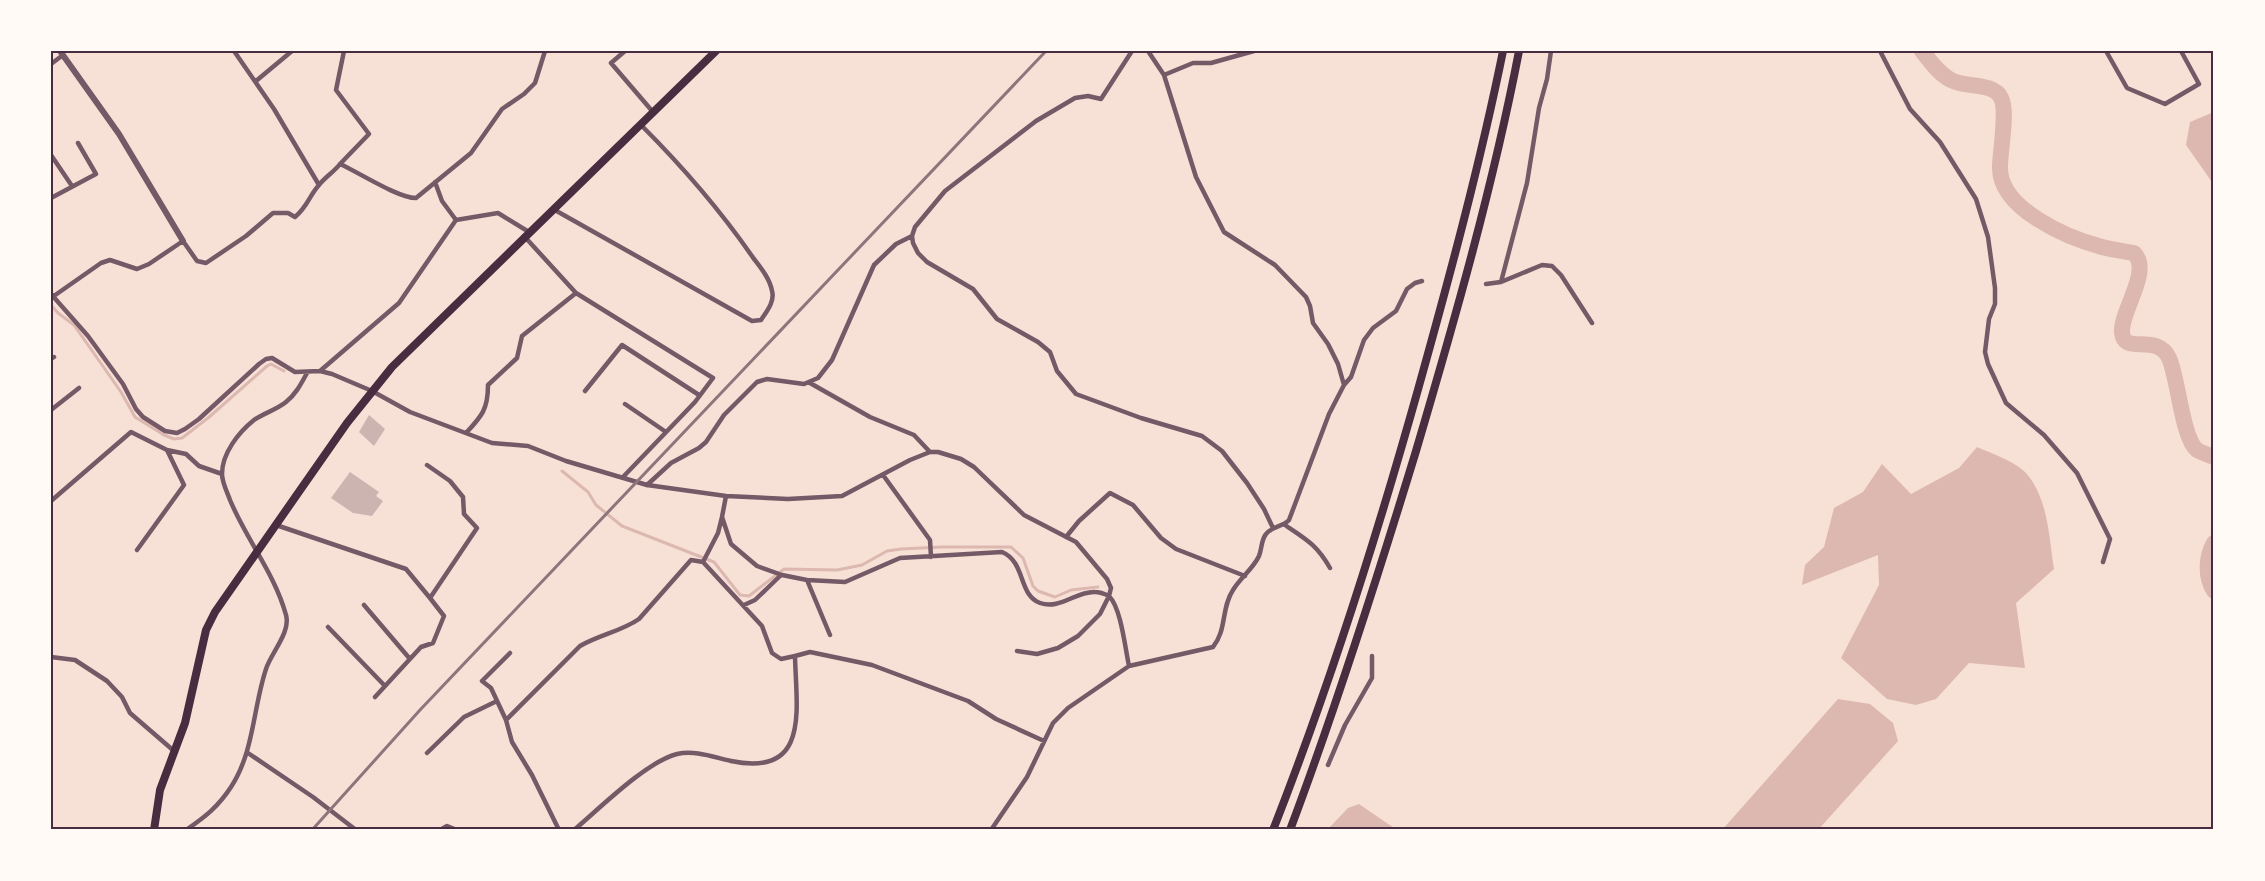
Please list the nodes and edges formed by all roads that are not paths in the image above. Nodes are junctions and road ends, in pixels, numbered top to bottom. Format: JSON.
{"nodes":[{"id":1,"x":234,"y":51,"type":"edge"},
{"id":2,"x":292,"y":51,"type":"edge"},
{"id":3,"x":344,"y":51,"type":"edge"},
{"id":4,"x":545,"y":51,"type":"edge"},
{"id":5,"x":625,"y":51,"type":"edge"},
{"id":6,"x":716,"y":51,"type":"edge"},
{"id":7,"x":1132,"y":51,"type":"edge"},
{"id":8,"x":1148,"y":51,"type":"edge"},
{"id":9,"x":1254,"y":51,"type":"edge"},
{"id":10,"x":1503,"y":51,"type":"edge"},
{"id":11,"x":1519,"y":51,"type":"edge"},
{"id":12,"x":1551,"y":51,"type":"edge"},
{"id":13,"x":1880,"y":51,"type":"edge"},
{"id":14,"x":2106,"y":51,"type":"edge"},
{"id":15,"x":2181,"y":51,"type":"edge"},
{"id":16,"x":61,"y":53,"type":"edge"},
{"id":17,"x":51,"y":64,"type":"edge"},
{"id":18,"x":1164,"y":75,"type":"junction"},
{"id":19,"x":256,"y":81,"type":"junction"},
{"id":20,"x":653,"y":112,"type":"junction"},
{"id":21,"x":640,"y":124,"type":"junction"},
{"id":22,"x":78,"y":143,"type":"dead end"},
{"id":23,"x":51,"y":155,"type":"edge"},
{"id":24,"x":340,"y":164,"type":"junction"},
{"id":25,"x":435,"y":182,"type":"junction"},
{"id":26,"x":319,"y":185,"type":"junction"},
{"id":27,"x":72,"y":186,"type":"junction"},
{"id":28,"x":51,"y":198,"type":"edge"},
{"id":29,"x":553,"y":209,"type":"junction"},
{"id":30,"x":456,"y":220,"type":"junction"},
{"id":31,"x":526,"y":234,"type":"junction"},
{"id":32,"x":912,"y":236,"type":"junction"},
{"id":33,"x":183,"y":241,"type":"junction"},
{"id":34,"x":1422,"y":281,"type":"dead end"},
{"id":35,"x":1501,"y":282,"type":"junction"},
{"id":36,"x":1486,"y":284,"type":"dead end"},
{"id":37,"x":576,"y":293,"type":"junction"},
{"id":38,"x":52,"y":296,"type":"edge"},
{"id":39,"x":1592,"y":323,"type":"dead end"},
{"id":40,"x":320,"y":370,"type":"junction"},
{"id":41,"x":307,"y":373,"type":"junction"},
{"id":42,"x":810,"y":383,"type":"junction"},
{"id":43,"x":1344,"y":385,"type":"junction"},
{"id":44,"x":78,"y":388,"type":"dead end"},
{"id":45,"x":372,"y":391,"type":"junction"},
{"id":46,"x":585,"y":391,"type":"dead end"},
{"id":47,"x":699,"y":395,"type":"junction"},
{"id":48,"x":626,"y":404,"type":"dead end"},
{"id":49,"x":51,"y":410,"type":"edge"},
{"id":50,"x":666,"y":432,"type":"junction"},
{"id":51,"x":466,"y":433,"type":"junction"},
{"id":52,"x":167,"y":450,"type":"junction"},
{"id":53,"x":930,"y":452,"type":"junction"},
{"id":54,"x":427,"y":465,"type":"dead end"},
{"id":55,"x":222,"y":474,"type":"junction"},
{"id":56,"x":883,"y":475,"type":"junction"},
{"id":57,"x":623,"y":477,"type":"junction"},
{"id":58,"x":647,"y":485,"type":"junction"},
{"id":59,"x":726,"y":496,"type":"junction"},
{"id":60,"x":52,"y":498,"type":"edge"},
{"id":61,"x":722,"y":517,"type":"junction"},
{"id":62,"x":276,"y":525,"type":"junction"},
{"id":63,"x":1285,"y":525,"type":"junction"},
{"id":64,"x":1273,"y":528,"type":"junction"},
{"id":65,"x":1066,"y":537,"type":"junction"},
{"id":66,"x":137,"y":550,"type":"dead end"},
{"id":67,"x":256,"y":553,"type":"junction"},
{"id":68,"x":931,"y":557,"type":"junction"},
{"id":69,"x":703,"y":562,"type":"junction"},
{"id":70,"x":2103,"y":562,"type":"dead end"},
{"id":71,"x":1330,"y":568,"type":"dead end"},
{"id":72,"x":782,"y":575,"type":"junction"},
{"id":73,"x":1245,"y":576,"type":"junction"},
{"id":74,"x":807,"y":580,"type":"junction"},
{"id":75,"x":1109,"y":596,"type":"junction"},
{"id":76,"x":430,"y":598,"type":"junction"},
{"id":77,"x":364,"y":605,"type":"dead end"},
{"id":78,"x":744,"y":605,"type":"junction"},
{"id":79,"x":328,"y":627,"type":"dead end"},
{"id":80,"x":830,"y":635,"type":"dead end"},
{"id":81,"x":1017,"y":651,"type":"dead end"},
{"id":82,"x":510,"y":653,"type":"dead end"},
{"id":83,"x":795,"y":656,"type":"junction"},
{"id":84,"x":1372,"y":656,"type":"dead end"},
{"id":85,"x":51,"y":657,"type":"edge"},
{"id":86,"x":410,"y":659,"type":"junction"},
{"id":87,"x":1129,"y":666,"type":"junction"},
{"id":88,"x":385,"y":686,"type":"junction"},
{"id":89,"x":375,"y":697,"type":"dead end"},
{"id":90,"x":497,"y":701,"type":"junction"},
{"id":91,"x":506,"y":720,"type":"junction"},
{"id":92,"x":1044,"y":741,"type":"junction"},
{"id":93,"x":174,"y":751,"type":"junction"},
{"id":94,"x":248,"y":753,"type":"junction"},
{"id":95,"x":428,"y":753,"type":"dead end"},
{"id":96,"x":1328,"y":765,"type":"dead end"},
{"id":97,"x":154,"y":830,"type":"edge"},
{"id":98,"x":186,"y":830,"type":"edge"},
{"id":99,"x":356,"y":830,"type":"edge"},
{"id":100,"x":440,"y":830,"type":"edge"},
{"id":101,"x":457,"y":830,"type":"edge"},
{"id":102,"x":559,"y":830,"type":"edge"},
{"id":103,"x":574,"y":830,"type":"edge"},
{"id":104,"x":991,"y":830,"type":"edge"},
{"id":105,"x":1273,"y":830,"type":"edge"},
{"id":106,"x":1290,"y":830,"type":"edge"}],
"edges":[{"from":1,"to":19,"type":"street"},
{"from":2,"to":19,"type":"street"},
{"from":3,"to":24,"type":"street"},
{"from":4,"to":25,"type":"street"},
{"from":5,"to":20,"type":"street"},
{"from":6,"to":20,"type":"main road"},
{"from":7,"to":32,"type":"street"},
{"from":8,"to":18,"type":"street"},
{"from":9,"to":18,"type":"street"},
{"from":10,"to":105,"type":"highway"},
{"from":11,"to":106,"type":"highway"},
{"from":12,"to":35,"type":"street"},
{"from":13,"to":70,"type":"street"},
{"from":14,"to":15,"type":"street"},
{"from":16,"to":17,"type":"street"},
{"from":16,"to":33,"type":"street"},
{"from":18,"to":43,"type":"street"},
{"from":19,"to":26,"type":"street"},
{"from":20,"to":21,"type":"main road"},
{"from":21,"to":29,"type":"main road"},
{"from":21,"to":29,"type":"street"},
{"from":22,"to":27,"type":"street"},
{"from":23,"to":27,"type":"street"},
{"from":24,"to":25,"type":"street"},
{"from":24,"to":26,"type":"street"},
{"from":25,"to":30,"type":"street"},
{"from":26,"to":33,"type":"street"},
{"from":27,"to":28,"type":"street"},
{"from":29,"to":31,"type":"main road"},
{"from":30,"to":31,"type":"street"},
{"from":30,"to":40,"type":"street"},
{"from":31,"to":37,"type":"street"},
{"from":31,"to":45,"type":"main road"},
{"from":32,"to":42,"type":"street"},
{"from":32,"to":64,"type":"street"},
{"from":33,"to":38,"type":"street"},
{"from":34,"to":43,"type":"street"},
{"from":35,"to":36,"type":"street"},
{"from":35,"to":39,"type":"street"},
{"from":37,"to":47,"type":"street"},
{"from":37,"to":51,"type":"street"},
{"from":38,"to":41,"type":"street"},
{"from":40,"to":41,"type":"street"},
{"from":40,"to":45,"type":"street"},
{"from":41,"to":55,"type":"street"},
{"from":42,"to":53,"type":"street"},
{"from":42,"to":58,"type":"street"},
{"from":43,"to":63,"type":"street"},
{"from":44,"to":49,"type":"street"},
{"from":45,"to":51,"type":"street"},
{"from":45,"to":62,"type":"main road"},
{"from":46,"to":47,"type":"street"},
{"from":47,"to":50,"type":"street"},
{"from":48,"to":50,"type":"street"},
{"from":50,"to":57,"type":"street"},
{"from":51,"to":57,"type":"street"},
{"from":52,"to":55,"type":"street"},
{"from":52,"to":60,"type":"street"},
{"from":52,"to":66,"type":"street"},
{"from":53,"to":56,"type":"street"},
{"from":53,"to":65,"type":"street"},
{"from":54,"to":76,"type":"street"},
{"from":55,"to":67,"type":"street"},
{"from":56,"to":59,"type":"street"},
{"from":56,"to":68,"type":"street"},
{"from":57,"to":58,"type":"street"},
{"from":58,"to":59,"type":"street"},
{"from":59,"to":61,"type":"street"},
{"from":61,"to":69,"type":"street"},
{"from":61,"to":72,"type":"street"},
{"from":62,"to":67,"type":"main road"},
{"from":62,"to":76,"type":"street"},
{"from":63,"to":64,"type":"street"},
{"from":63,"to":71,"type":"street"},
{"from":64,"to":73,"type":"street"},
{"from":65,"to":73,"type":"street"},
{"from":65,"to":75,"type":"street"},
{"from":67,"to":93,"type":"main road"},
{"from":67,"to":94,"type":"street"},
{"from":68,"to":74,"type":"street"},
{"from":68,"to":75,"type":"street"},
{"from":69,"to":78,"type":"street"},
{"from":69,"to":91,"type":"street"},
{"from":72,"to":74,"type":"street"},
{"from":72,"to":78,"type":"street"},
{"from":73,"to":87,"type":"street"},
{"from":74,"to":80,"type":"street"},
{"from":75,"to":81,"type":"street"},
{"from":75,"to":87,"type":"street"},
{"from":76,"to":86,"type":"street"},
{"from":77,"to":86,"type":"street"},
{"from":78,"to":83,"type":"street"},
{"from":79,"to":88,"type":"street"},
{"from":82,"to":90,"type":"street"},
{"from":83,"to":92,"type":"street"},
{"from":83,"to":103,"type":"street"},
{"from":84,"to":96,"type":"street"},
{"from":85,"to":93,"type":"street"},
{"from":86,"to":88,"type":"street"},
{"from":87,"to":92,"type":"street"},
{"from":88,"to":89,"type":"street"},
{"from":90,"to":91,"type":"street"},
{"from":90,"to":95,"type":"street"},
{"from":91,"to":102,"type":"street"},
{"from":92,"to":104,"type":"street"},
{"from":93,"to":97,"type":"main road"},
{"from":94,"to":98,"type":"street"},
{"from":94,"to":99,"type":"street"},
{"from":100,"to":101,"type":"street"}]}
